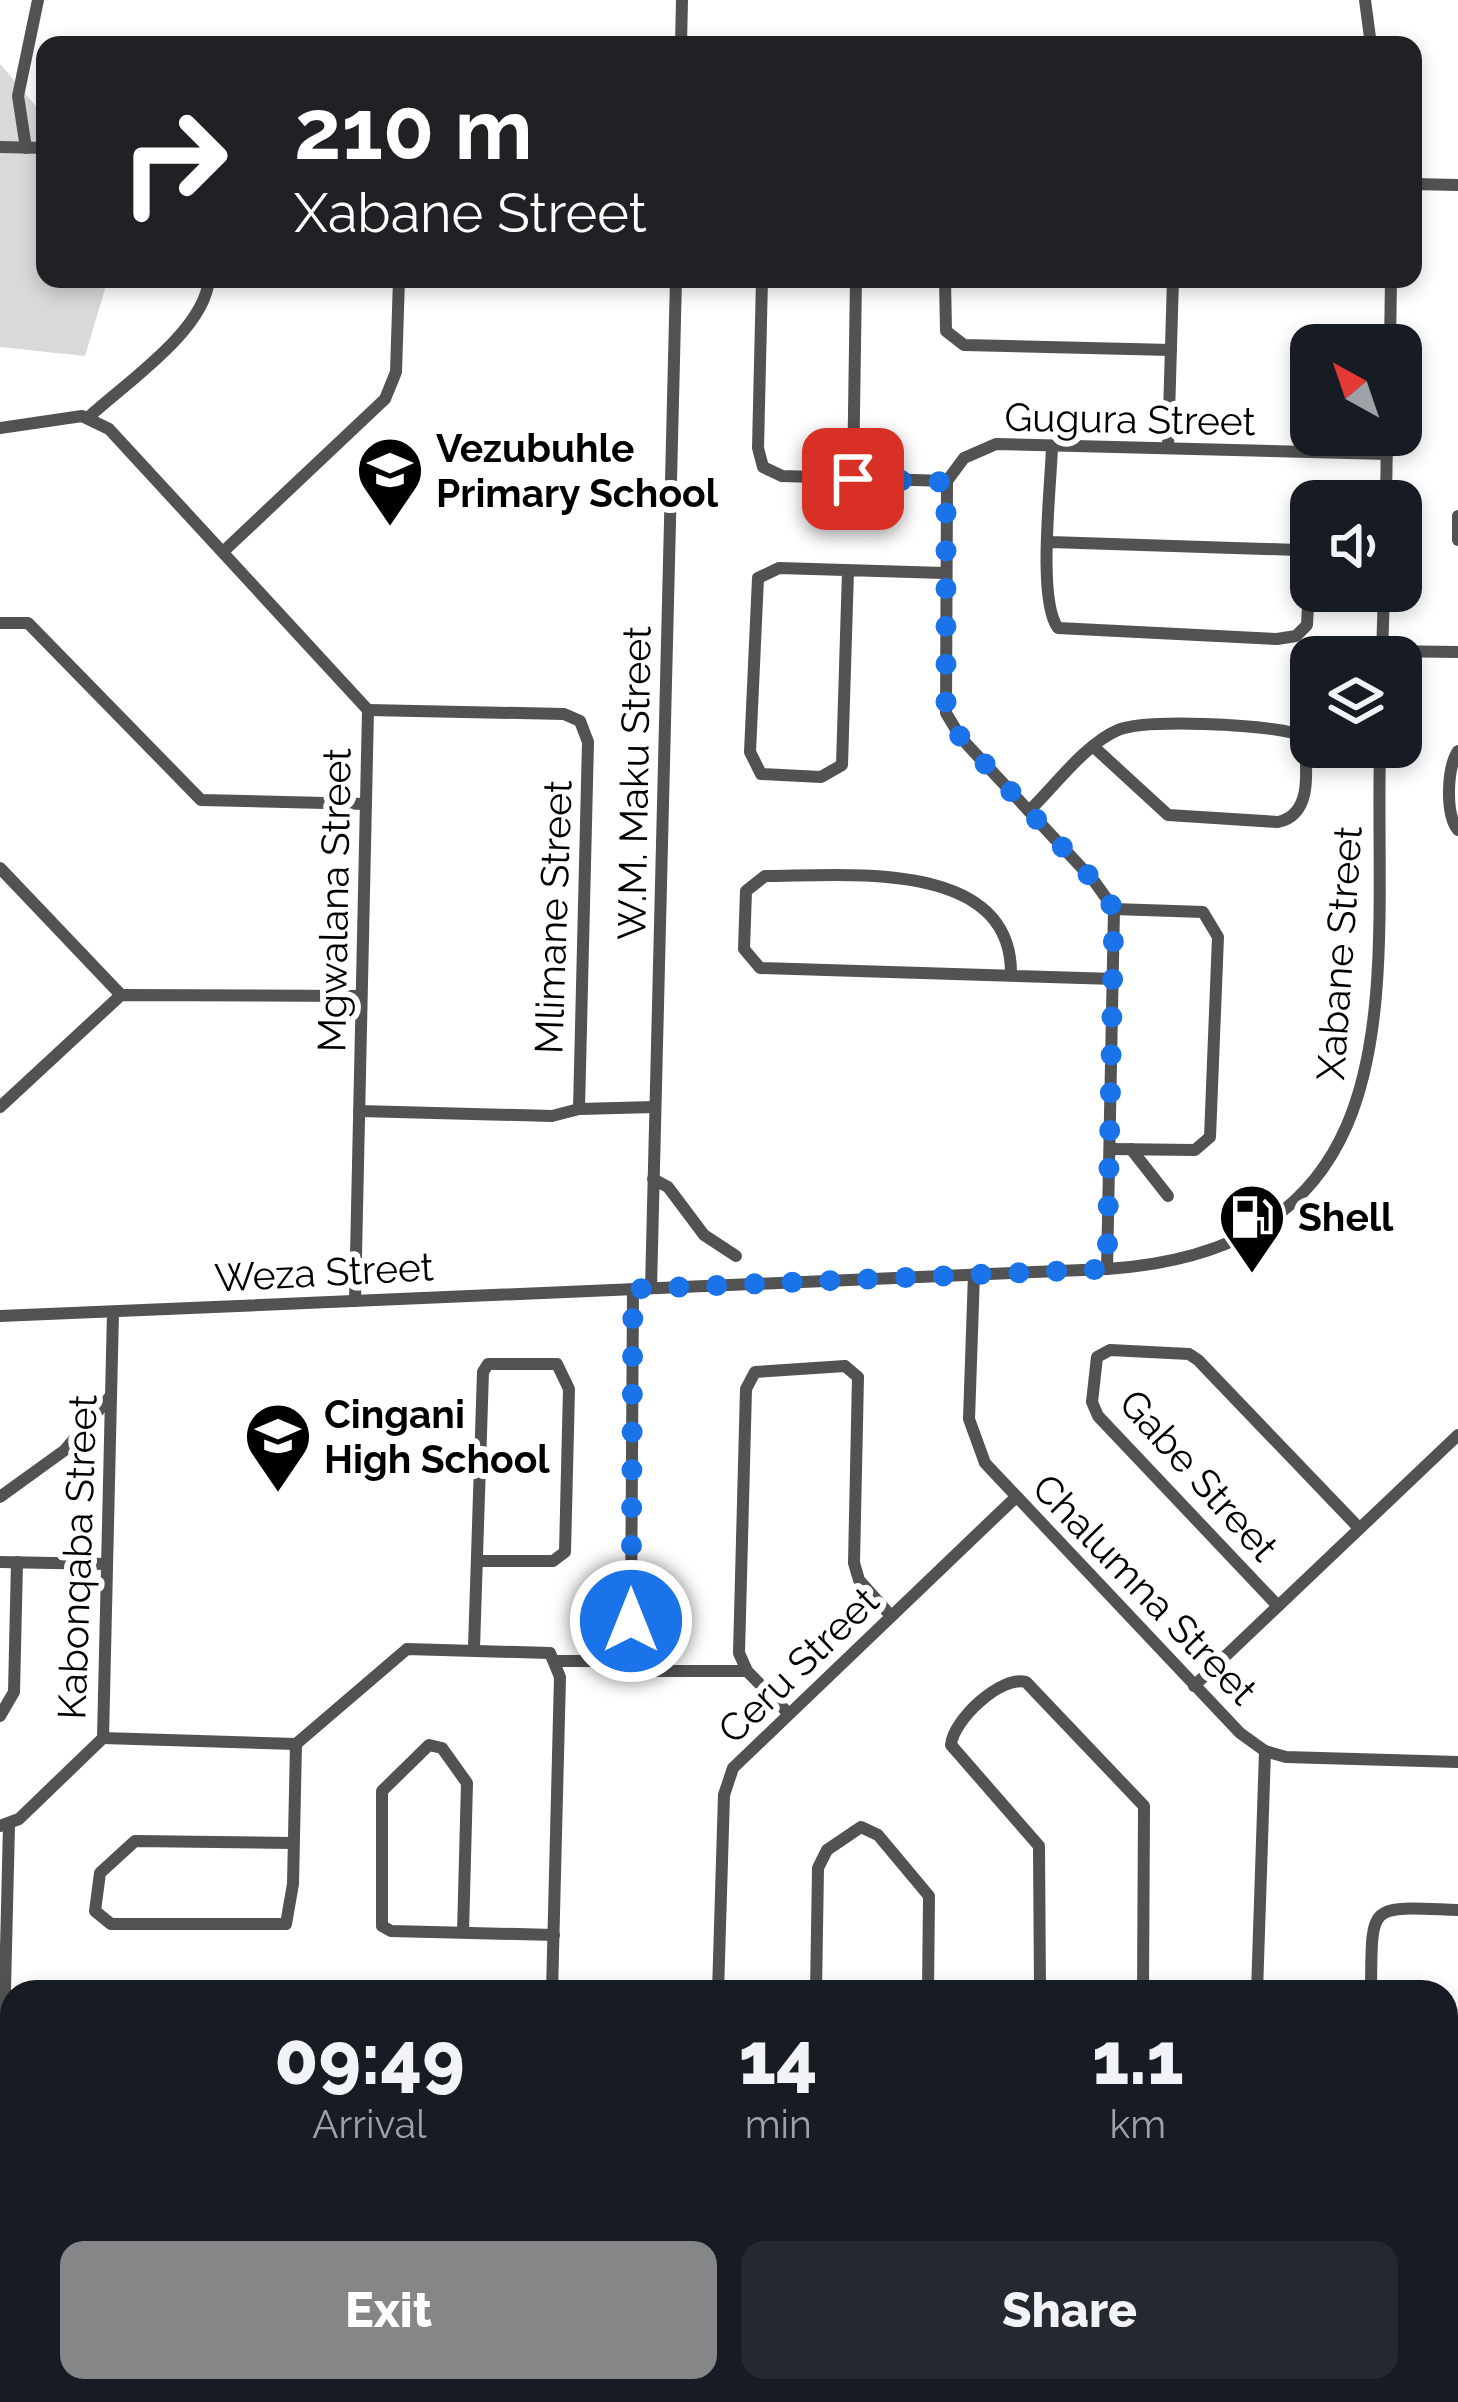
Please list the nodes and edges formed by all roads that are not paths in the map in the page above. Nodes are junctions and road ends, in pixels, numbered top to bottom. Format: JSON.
{"nodes":[{"id":1,"x":38,"y":0,"type":"edge"},
{"id":2,"x":682,"y":0,"type":"edge"},
{"id":3,"x":1365,"y":0,"type":"edge"},
{"id":4,"x":681,"y":36,"type":"edge"},
{"id":5,"x":1371,"y":36,"type":"edge"},
{"id":6,"x":0,"y":147,"type":"edge"},
{"id":7,"x":26,"y":148,"type":"junction"},
{"id":8,"x":36,"y":148,"type":"edge"},
{"id":9,"x":1422,"y":184,"type":"edge"},
{"id":10,"x":1458,"y":185,"type":"edge"},
{"id":11,"x":208,"y":288,"type":"edge"},
{"id":12,"x":399,"y":288,"type":"edge"},
{"id":13,"x":676,"y":288,"type":"edge"},
{"id":14,"x":762,"y":288,"type":"edge"},
{"id":15,"x":856,"y":288,"type":"edge"},
{"id":16,"x":945,"y":288,"type":"edge"},
{"id":17,"x":1173,"y":288,"type":"edge"},
{"id":18,"x":1391,"y":288,"type":"edge"},
{"id":19,"x":1390,"y":324,"type":"edge"},
{"id":20,"x":1171,"y":350,"type":"junction"},
{"id":21,"x":90,"y":416,"type":"junction"},
{"id":22,"x":0,"y":428,"type":"edge"},
{"id":23,"x":1052,"y":446,"type":"junction"},
{"id":24,"x":1168,"y":448,"type":"junction"},
{"id":25,"x":1290,"y":451,"type":"edge"},
{"id":26,"x":853,"y":479,"type":"junction"},
{"id":27,"x":946,"y":482,"type":"junction"},
{"id":28,"x":1458,"y":516,"type":"edge"},
{"id":29,"x":1458,"y":539,"type":"edge"},
{"id":30,"x":1050,"y":542,"type":"junction"},
{"id":31,"x":225,"y":550,"type":"junction"},
{"id":32,"x":848,"y":571,"type":"junction"},
{"id":33,"x":944,"y":573,"type":"junction"},
{"id":34,"x":0,"y":623,"type":"edge"},
{"id":35,"x":1458,"y":652,"type":"edge"},
{"id":36,"x":1422,"y":653,"type":"edge"},
{"id":37,"x":368,"y":710,"type":"junction"},
{"id":38,"x":1095,"y":748,"type":"junction"},
{"id":39,"x":1458,"y":751,"type":"edge"},
{"id":40,"x":1379,"y":768,"type":"edge"},
{"id":41,"x":367,"y":804,"type":"junction"},
{"id":42,"x":1028,"y":811,"type":"junction"},
{"id":43,"x":1458,"y":830,"type":"edge"},
{"id":44,"x":0,"y":868,"type":"edge"},
{"id":45,"x":1114,"y":909,"type":"junction"},
{"id":46,"x":1011,"y":975,"type":"junction"},
{"id":47,"x":1114,"y":979,"type":"junction"},
{"id":48,"x":121,"y":994,"type":"junction"},
{"id":49,"x":361,"y":996,"type":"junction"},
{"id":50,"x":0,"y":1107,"type":"edge"},
{"id":51,"x":655,"y":1107,"type":"junction"},
{"id":52,"x":579,"y":1108,"type":"junction"},
{"id":53,"x":359,"y":1111,"type":"junction"},
{"id":54,"x":1110,"y":1149,"type":"junction"},
{"id":55,"x":1130,"y":1149,"type":"junction"},
{"id":56,"x":653,"y":1179,"type":"junction"},
{"id":57,"x":1168,"y":1196,"type":"dead end"},
{"id":58,"x":736,"y":1256,"type":"dead end"},
{"id":59,"x":1107,"y":1269,"type":"junction"},
{"id":60,"x":974,"y":1274,"type":"junction"},
{"id":61,"x":651,"y":1288,"type":"junction"},
{"id":62,"x":633,"y":1289,"type":"junction"},
{"id":63,"x":355,"y":1301,"type":"junction"},
{"id":64,"x":113,"y":1312,"type":"junction"},
{"id":65,"x":0,"y":1316,"type":"edge"},
{"id":66,"x":111,"y":1394,"type":"junction"},
{"id":67,"x":1458,"y":1435,"type":"edge"},
{"id":68,"x":0,"y":1497,"type":"edge"},
{"id":69,"x":1016,"y":1498,"type":"junction"},
{"id":70,"x":1359,"y":1528,"type":"junction"},
{"id":71,"x":477,"y":1561,"type":"junction"},
{"id":72,"x":0,"y":1562,"type":"edge"},
{"id":73,"x":17,"y":1562,"type":"junction"},
{"id":74,"x":107,"y":1564,"type":"junction"},
{"id":75,"x":1278,"y":1606,"type":"junction"},
{"id":76,"x":891,"y":1616,"type":"junction"},
{"id":77,"x":474,"y":1648,"type":"junction"},
{"id":78,"x":7,"y":1651,"type":"edge"},
{"id":79,"x":620,"y":1660,"type":"junction"},
{"id":80,"x":557,"y":1661,"type":"junction"},
{"id":81,"x":746,"y":1671,"type":"junction"},
{"id":82,"x":1194,"y":1686,"type":"junction"},
{"id":83,"x":788,"y":1713,"type":"junction"},
{"id":84,"x":0,"y":1716,"type":"edge"},
{"id":85,"x":103,"y":1738,"type":"junction"},
{"id":86,"x":296,"y":1744,"type":"junction"},
{"id":87,"x":1264,"y":1751,"type":"junction"},
{"id":88,"x":1458,"y":1762,"type":"edge"},
{"id":89,"x":4,"y":1826,"type":"edge"},
{"id":90,"x":292,"y":1843,"type":"junction"},
{"id":91,"x":1458,"y":1910,"type":"edge"},
{"id":92,"x":4,"y":1919,"type":"edge"},
{"id":93,"x":463,"y":1933,"type":"junction"},
{"id":94,"x":554,"y":1936,"type":"junction"},
{"id":95,"x":7,"y":1980,"type":"edge"},
{"id":96,"x":553,"y":1980,"type":"edge"},
{"id":97,"x":718,"y":1980,"type":"edge"},
{"id":98,"x":816,"y":1980,"type":"edge"},
{"id":99,"x":928,"y":1980,"type":"edge"},
{"id":100,"x":1040,"y":1980,"type":"edge"},
{"id":101,"x":1143,"y":1980,"type":"edge"},
{"id":102,"x":1257,"y":1980,"type":"edge"},
{"id":103,"x":1372,"y":1980,"type":"edge"}],
"edges":[{"from":1,"to":7,"type":"street"},
{"from":2,"to":4,"type":"street"},
{"from":3,"to":5,"type":"street"},
{"from":6,"to":7,"type":"street"},
{"from":7,"to":8,"type":"street"},
{"from":9,"to":10,"type":"street"},
{"from":11,"to":21,"type":"street"},
{"from":12,"to":31,"type":"street"},
{"from":13,"to":51,"type":"street","name":"W.M. Maku Street"},
{"from":14,"to":26,"type":"street"},
{"from":15,"to":26,"type":"street"},
{"from":16,"to":20,"type":"street"},
{"from":17,"to":20,"type":"street"},
{"from":18,"to":19,"type":"street"},
{"from":20,"to":24,"type":"street"},
{"from":21,"to":22,"type":"street"},
{"from":21,"to":31,"type":"street","name":"Mgwalana Street"},
{"from":23,"to":24,"type":"street","name":"Gugura Street"},
{"from":23,"to":27,"type":"street","name":"Gugura Street"},
{"from":23,"to":30,"type":"street"},
{"from":24,"to":25,"type":"street","name":"Gugura Street"},
{"from":26,"to":27,"type":"street"},
{"from":27,"to":33,"type":"street"},
{"from":28,"to":29,"type":"street"},
{"from":30,"to":30,"type":"street"},
{"from":31,"to":37,"type":"street","name":"Mgwalana Street"},
{"from":32,"to":32,"type":"street"},
{"from":32,"to":33,"type":"street"},
{"from":33,"to":42,"type":"street"},
{"from":34,"to":41,"type":"street"},
{"from":35,"to":36,"type":"street"},
{"from":37,"to":41,"type":"street","name":"Mgwalana Street"},
{"from":37,"to":52,"type":"street","name":"Mlimane Street"},
{"from":38,"to":38,"type":"street"},
{"from":38,"to":42,"type":"street"},
{"from":39,"to":43,"type":"street"},
{"from":40,"to":59,"type":"street","name":"Xabane Street"},
{"from":41,"to":49,"type":"street","name":"Mgwalana Street"},
{"from":42,"to":45,"type":"street"},
{"from":44,"to":48,"type":"street"},
{"from":45,"to":47,"type":"street"},
{"from":45,"to":55,"type":"street"},
{"from":46,"to":46,"type":"street"},
{"from":46,"to":47,"type":"street"},
{"from":47,"to":54,"type":"street"},
{"from":48,"to":49,"type":"street"},
{"from":48,"to":50,"type":"street"},
{"from":49,"to":53,"type":"street","name":"Mgwalana Street"},
{"from":51,"to":52,"type":"street"},
{"from":51,"to":56,"type":"street","name":"W.M. Maku Street"},
{"from":52,"to":53,"type":"street","name":"Mlimane Street"},
{"from":53,"to":63,"type":"street","name":"Mgwalana Street"},
{"from":54,"to":55,"type":"street"},
{"from":54,"to":59,"type":"street"},
{"from":55,"to":57,"type":"street"},
{"from":56,"to":58,"type":"street"},
{"from":56,"to":61,"type":"street","name":"W.M. Maku Street"},
{"from":59,"to":60,"type":"street","name":"Xabane Street"},
{"from":60,"to":61,"type":"street","name":"Xabane Street"},
{"from":60,"to":69,"type":"street","name":"Chalumna Street"},
{"from":61,"to":62,"type":"street","name":"Weza Street"},
{"from":62,"to":63,"type":"street","name":"Weza Street"},
{"from":62,"to":79,"type":"street"},
{"from":63,"to":64,"type":"street","name":"Weza Street"},
{"from":64,"to":65,"type":"street","name":"Weza Street"},
{"from":64,"to":66,"type":"street","name":"Kabonqaba Street"},
{"from":66,"to":68,"type":"street"},
{"from":66,"to":74,"type":"street","name":"Kabonqaba Street"},
{"from":67,"to":70,"type":"street"},
{"from":69,"to":76,"type":"street","name":"Ceru Street"},
{"from":69,"to":82,"type":"street","name":"Chalumna Street"},
{"from":70,"to":75,"type":"street"},
{"from":70,"to":75,"type":"street","name":"Gabe Street"},
{"from":71,"to":71,"type":"street"},
{"from":71,"to":77,"type":"street"},
{"from":72,"to":73,"type":"street"},
{"from":73,"to":74,"type":"street"},
{"from":73,"to":78,"type":"street"},
{"from":74,"to":85,"type":"street","name":"Kabonqaba Street"},
{"from":75,"to":82,"type":"street"},
{"from":76,"to":81,"type":"street"},
{"from":76,"to":83,"type":"street","name":"Ceru Street"},
{"from":77,"to":80,"type":"street"},
{"from":77,"to":86,"type":"street"},
{"from":78,"to":84,"type":"street"},
{"from":79,"to":80,"type":"street"},
{"from":79,"to":81,"type":"street"},
{"from":80,"to":94,"type":"street"},
{"from":81,"to":83,"type":"street"},
{"from":82,"to":87,"type":"street","name":"Chalumna Street"},
{"from":83,"to":97,"type":"street","name":"Ceru Street"},
{"from":85,"to":86,"type":"street"},
{"from":85,"to":89,"type":"street","name":"Kabonqaba Street"},
{"from":86,"to":90,"type":"street"},
{"from":87,"to":88,"type":"street","name":"Chalumna Street"},
{"from":87,"to":102,"type":"street"},
{"from":89,"to":92,"type":"street"},
{"from":90,"to":90,"type":"street"},
{"from":91,"to":103,"type":"street"},
{"from":92,"to":95,"type":"street"},
{"from":93,"to":93,"type":"street"},
{"from":93,"to":94,"type":"street"},
{"from":94,"to":96,"type":"street"},
{"from":98,"to":99,"type":"street"},
{"from":100,"to":101,"type":"street"}]}
